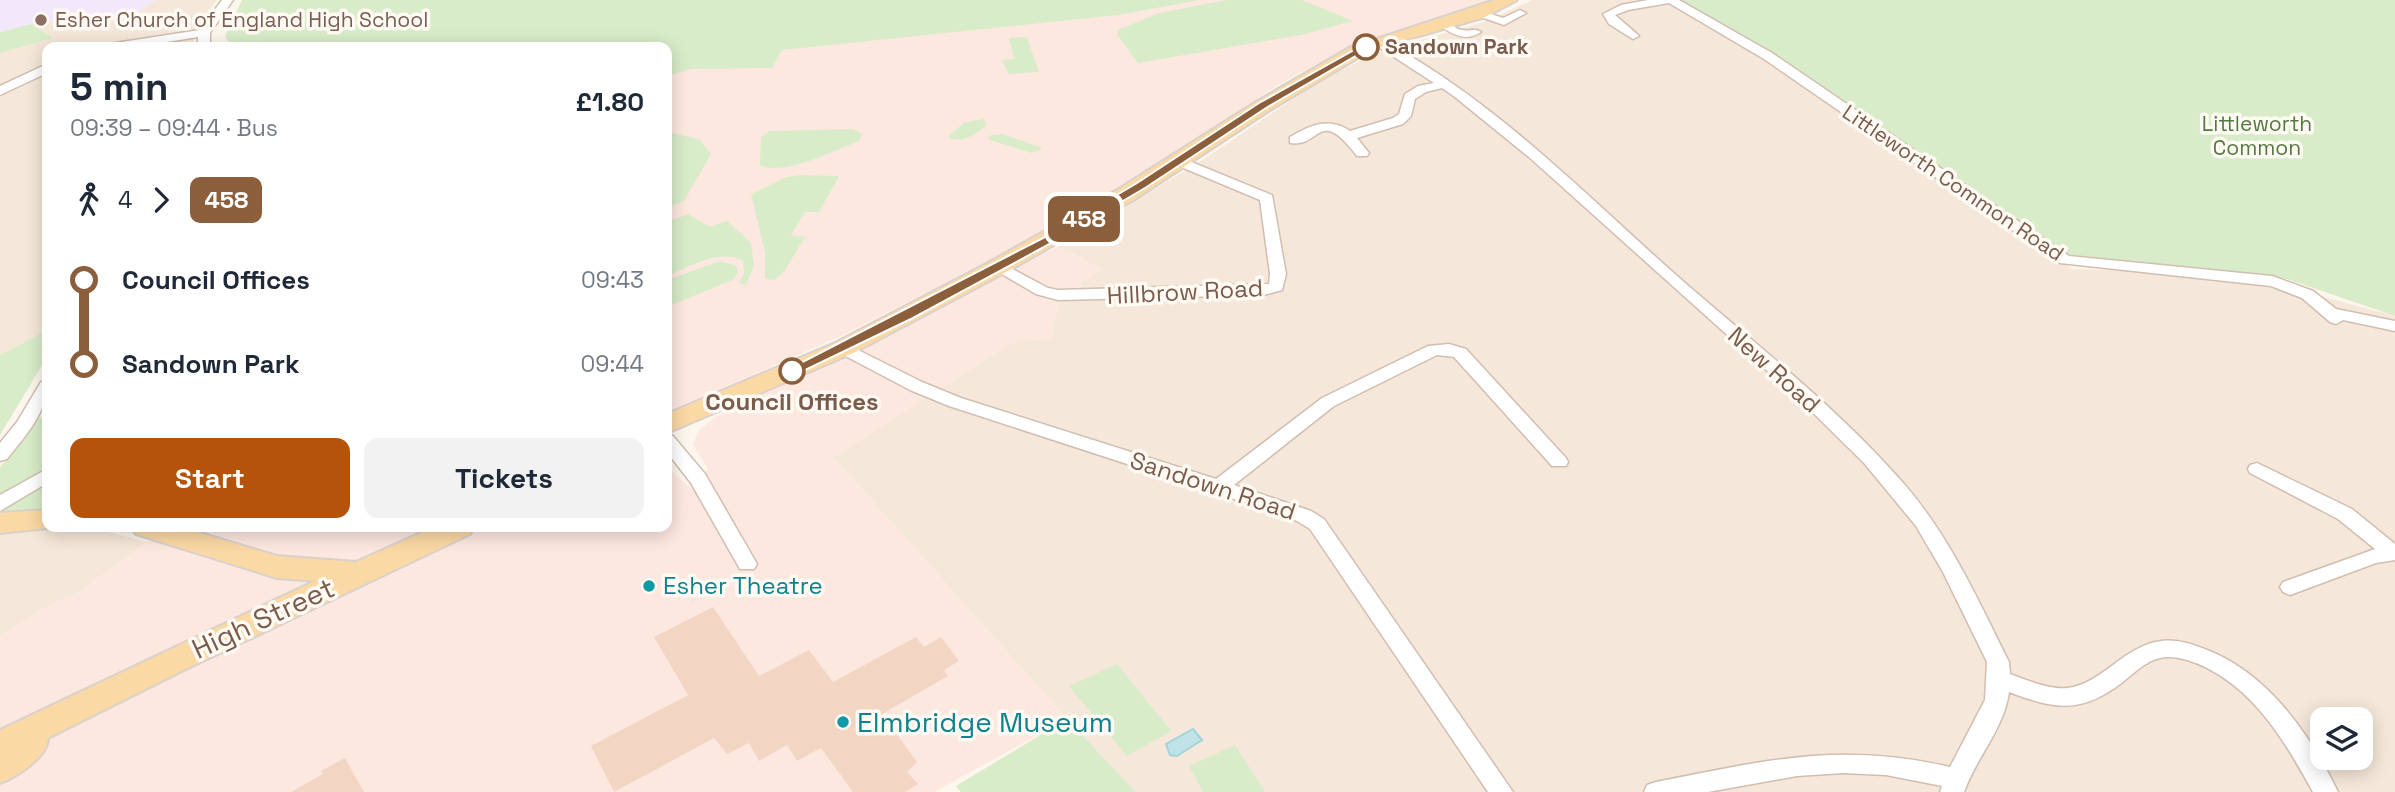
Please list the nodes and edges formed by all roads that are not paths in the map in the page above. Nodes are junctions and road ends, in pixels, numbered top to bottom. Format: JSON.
{"nodes":[{"id":1,"x":228,"y":0,"type":"edge"},
{"id":2,"x":1670,"y":0,"type":"edge"},
{"id":3,"x":1514,"y":6,"type":"edge"},
{"id":4,"x":1479,"y":13,"type":"junction"},
{"id":5,"x":1504,"y":22,"type":"junction"},
{"id":6,"x":1444,"y":24,"type":"junction"},
{"id":7,"x":1520,"y":29,"type":"dead end"},
{"id":8,"x":1632,"y":31,"type":"dead end"},
{"id":9,"x":1475,"y":32,"type":"dead end"},
{"id":10,"x":204,"y":33,"type":"junction"},
{"id":11,"x":147,"y":42,"type":"edge"},
{"id":12,"x":204,"y":42,"type":"edge"},
{"id":13,"x":1378,"y":42,"type":"junction"},
{"id":14,"x":42,"y":70,"type":"edge"},
{"id":15,"x":1444,"y":84,"type":"junction"},
{"id":16,"x":0,"y":91,"type":"edge"},
{"id":17,"x":1349,"y":136,"type":"junction"},
{"id":18,"x":1295,"y":140,"type":"dead end"},
{"id":19,"x":1362,"y":153,"type":"dead end"},
{"id":20,"x":1179,"y":161,"type":"junction"},
{"id":21,"x":998,"y":267,"type":"junction"},
{"id":22,"x":2395,"y":326,"type":"edge"},
{"id":23,"x":844,"y":348,"type":"junction"},
{"id":24,"x":728,"y":400,"type":"junction"},
{"id":25,"x":41,"y":409,"type":"edge"},
{"id":26,"x":672,"y":422,"type":"edge"},
{"id":27,"x":672,"y":435,"type":"edge"},
{"id":28,"x":672,"y":445,"type":"edge"},
{"id":29,"x":0,"y":455,"type":"edge"},
{"id":30,"x":1559,"y":462,"type":"dead end"},
{"id":31,"x":2257,"y":467,"type":"dead end"},
{"id":32,"x":42,"y":478,"type":"edge"},
{"id":33,"x":1219,"y":487,"type":"junction"},
{"id":34,"x":0,"y":504,"type":"edge"},
{"id":35,"x":42,"y":520,"type":"edge"},
{"id":36,"x":0,"y":523,"type":"edge"},
{"id":37,"x":180,"y":532,"type":"edge"},
{"id":38,"x":449,"y":532,"type":"edge"},
{"id":39,"x":2394,"y":552,"type":"edge"},
{"id":40,"x":747,"y":564,"type":"dead end"},
{"id":41,"x":277,"y":567,"type":"junction"},
{"id":42,"x":358,"y":574,"type":"junction"},
{"id":43,"x":2290,"y":587,"type":"dead end"},
{"id":44,"x":295,"y":603,"type":"junction"},
{"id":45,"x":2000,"y":680,"type":"junction"},
{"id":46,"x":69,"y":712,"type":"junction"},
{"id":47,"x":0,"y":746,"type":"edge"},
{"id":48,"x":0,"y":768,"type":"edge"},
{"id":49,"x":1954,"y":786,"type":"edge"},
{"id":50,"x":1501,"y":792,"type":"edge"},
{"id":51,"x":1657,"y":792,"type":"edge"},
{"id":52,"x":2326,"y":792,"type":"edge"}],
"edges":[{"from":1,"to":10,"type":"street"},
{"from":2,"to":8,"type":"street"},
{"from":2,"to":22,"type":"street","name":"Littleworth Common Road"},
{"from":3,"to":4,"type":"main road"},
{"from":3,"to":5,"type":"street"},
{"from":4,"to":5,"type":"street"},
{"from":4,"to":6,"type":"main road"},
{"from":5,"to":7,"type":"street"},
{"from":6,"to":9,"type":"street"},
{"from":6,"to":13,"type":"main road"},
{"from":10,"to":11,"type":"street"},
{"from":10,"to":12,"type":"street"},
{"from":13,"to":15,"type":"street","name":"New Road"},
{"from":13,"to":20,"type":"main road"},
{"from":14,"to":16,"type":"street"},
{"from":15,"to":17,"type":"street"},
{"from":15,"to":45,"type":"street","name":"New Road"},
{"from":17,"to":18,"type":"street"},
{"from":17,"to":19,"type":"street"},
{"from":20,"to":21,"type":"main road"},
{"from":20,"to":21,"type":"street","name":"Hillbrow Road"},
{"from":21,"to":23,"type":"main road"},
{"from":23,"to":24,"type":"main road"},
{"from":23,"to":33,"type":"street","name":"Sandown Road"},
{"from":24,"to":26,"type":"main road"},
{"from":24,"to":27,"type":"main road"},
{"from":25,"to":29,"type":"street"},
{"from":28,"to":40,"type":"street"},
{"from":30,"to":33,"type":"street"},
{"from":31,"to":39,"type":"street"},
{"from":32,"to":34,"type":"street"},
{"from":33,"to":50,"type":"street","name":"Sandown Road"},
{"from":35,"to":36,"type":"main road"},
{"from":37,"to":41,"type":"main road"},
{"from":38,"to":42,"type":"main road","name":"High Street"},
{"from":39,"to":43,"type":"street"},
{"from":41,"to":42,"type":"main road"},
{"from":41,"to":44,"type":"main road"},
{"from":42,"to":44,"type":"main road","name":"High Street"},
{"from":44,"to":46,"type":"main road","name":"High Street"},
{"from":45,"to":49,"type":"street"},
{"from":45,"to":52,"type":"street"},
{"from":46,"to":47,"type":"main road","name":"High Street"},
{"from":46,"to":48,"type":"main road","name":"High Street"},
{"from":49,"to":51,"type":"street"}]}
